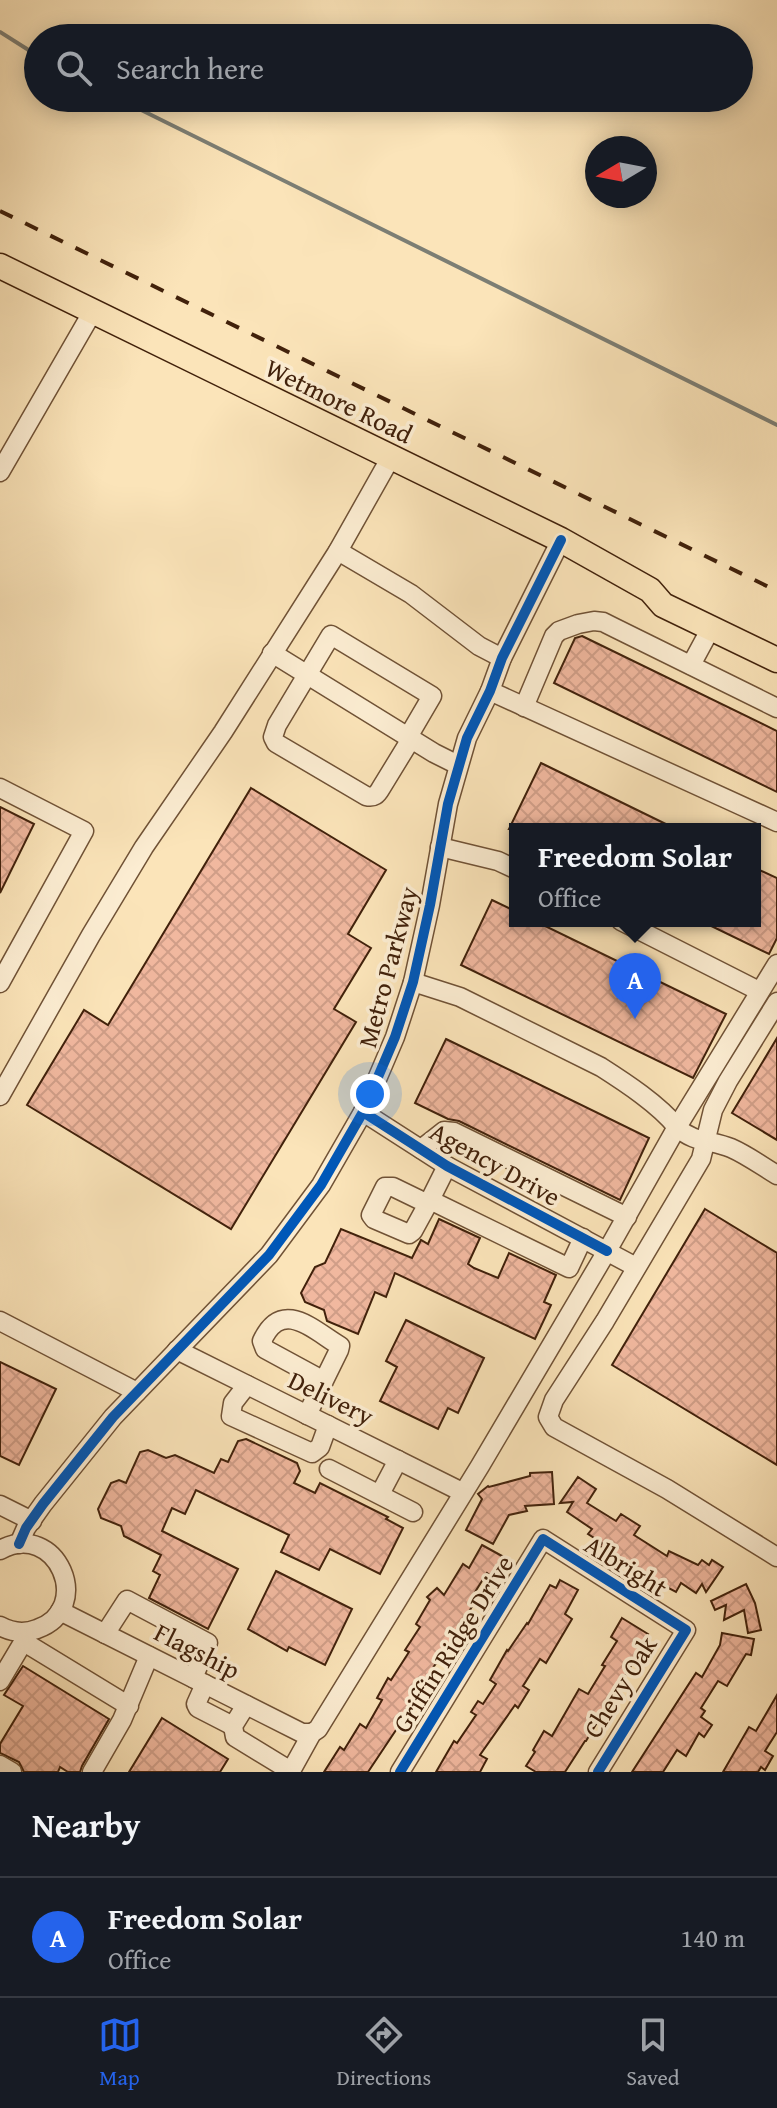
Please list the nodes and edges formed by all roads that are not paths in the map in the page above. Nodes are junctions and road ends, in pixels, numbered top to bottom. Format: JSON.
{"nodes":[{"id":1,"x":0,"y":266,"type":"edge"},
{"id":2,"x":93,"y":311,"type":"junction"},
{"id":3,"x":391,"y":457,"type":"junction"},
{"id":4,"x":0,"y":472,"type":"edge"},
{"id":5,"x":561,"y":540,"type":"junction"},
{"id":6,"x":338,"y":551,"type":"junction"},
{"id":7,"x":650,"y":590,"type":"junction"},
{"id":8,"x":711,"y":628,"type":"junction"},
{"id":9,"x":777,"y":643,"type":"edge"},
{"id":10,"x":272,"y":653,"type":"junction"},
{"id":11,"x":502,"y":658,"type":"junction"},
{"id":12,"x":777,"y":660,"type":"edge"},
{"id":13,"x":691,"y":665,"type":"junction"},
{"id":14,"x":307,"y":675,"type":"junction"},
{"id":15,"x":490,"y":691,"type":"junction"},
{"id":16,"x":524,"y":707,"type":"junction"},
{"id":17,"x":777,"y":708,"type":"edge"},
{"id":18,"x":410,"y":738,"type":"junction"},
{"id":19,"x":458,"y":765,"type":"junction"},
{"id":20,"x":0,"y":788,"type":"edge"},
{"id":21,"x":777,"y":822,"type":"edge"},
{"id":22,"x":440,"y":847,"type":"junction"},
{"id":23,"x":509,"y":866,"type":"edge"},
{"id":24,"x":633,"y":927,"type":"edge"},
{"id":25,"x":777,"y":964,"type":"edge"},
{"id":26,"x":413,"y":982,"type":"junction"},
{"id":27,"x":0,"y":983,"type":"edge"},
{"id":28,"x":759,"y":991,"type":"junction"},
{"id":29,"x":777,"y":1002,"type":"edge"},
{"id":30,"x":0,"y":1096,"type":"edge"},
{"id":31,"x":363,"y":1112,"type":"junction"},
{"id":32,"x":677,"y":1127,"type":"junction"},
{"id":33,"x":705,"y":1142,"type":"junction"},
{"id":34,"x":421,"y":1149,"type":"junction"},
{"id":35,"x":447,"y":1166,"type":"junction"},
{"id":36,"x":777,"y":1175,"type":"edge"},
{"id":37,"x":520,"y":1205,"type":"junction"},
{"id":38,"x":627,"y":1217,"type":"junction"},
{"id":39,"x":505,"y":1237,"type":"junction"},
{"id":40,"x":583,"y":1238,"type":"junction"},
{"id":41,"x":607,"y":1251,"type":"junction"},
{"id":42,"x":636,"y":1267,"type":"junction"},
{"id":43,"x":569,"y":1268,"type":"junction"},
{"id":44,"x":589,"y":1281,"type":"junction"},
{"id":45,"x":0,"y":1321,"type":"edge"},
{"id":46,"x":177,"y":1350,"type":"junction"},
{"id":47,"x":324,"y":1381,"type":"dead end"},
{"id":48,"x":247,"y":1385,"type":"junction"},
{"id":49,"x":137,"y":1392,"type":"junction"},
{"id":50,"x":307,"y":1415,"type":"junction"},
{"id":51,"x":328,"y":1425,"type":"junction"},
{"id":52,"x":398,"y":1460,"type":"junction"},
{"id":53,"x":329,"y":1469,"type":"dead end"},
{"id":54,"x":462,"y":1492,"type":"junction"},
{"id":55,"x":380,"y":1494,"type":"junction"},
{"id":56,"x":0,"y":1505,"type":"edge"},
{"id":57,"x":413,"y":1512,"type":"dead end"},
{"id":58,"x":32,"y":1521,"type":"junction"},
{"id":59,"x":543,"y":1539,"type":"joint"},
{"id":60,"x":19,"y":1544,"type":"junction"},
{"id":61,"x":0,"y":1550,"type":"edge"},
{"id":62,"x":777,"y":1557,"type":"edge"},
{"id":63,"x":60,"y":1611,"type":"junction"},
{"id":64,"x":1,"y":1629,"type":"edge"},
{"id":65,"x":686,"y":1630,"type":"joint"},
{"id":66,"x":105,"y":1634,"type":"junction"},
{"id":67,"x":26,"y":1637,"type":"junction"},
{"id":68,"x":149,"y":1656,"type":"junction"},
{"id":69,"x":0,"y":1681,"type":"edge"},
{"id":70,"x":199,"y":1681,"type":"junction"},
{"id":71,"x":246,"y":1705,"type":"junction"},
{"id":72,"x":129,"y":1706,"type":"junction"},
{"id":73,"x":233,"y":1726,"type":"junction"},
{"id":74,"x":312,"y":1733,"type":"junction"},
{"id":75,"x":0,"y":1765,"type":"edge"},
{"id":76,"x":12,"y":1772,"type":"edge"},
{"id":77,"x":92,"y":1772,"type":"edge"},
{"id":78,"x":400,"y":1772,"type":"edge"},
{"id":79,"x":598,"y":1772,"type":"edge"}],
"edges":[{"from":1,"to":2,"type":"main road","name":"Wetmore Road"},
{"from":2,"to":3,"type":"main road","name":"Wetmore Road"},
{"from":2,"to":4,"type":"street"},
{"from":3,"to":5,"type":"main road","name":"Wetmore Road"},
{"from":3,"to":6,"type":"street"},
{"from":5,"to":7,"type":"main road","name":"Wetmore Road"},
{"from":5,"to":11,"type":"street","name":"Metro Parkway"},
{"from":6,"to":10,"type":"street"},
{"from":6,"to":11,"type":"street"},
{"from":7,"to":8,"type":"main road","name":"Wetmore Road"},
{"from":7,"to":9,"type":"main road","name":"Wetmore Road"},
{"from":8,"to":12,"type":"main road","name":"Wetmore Road"},
{"from":8,"to":13,"type":"street"},
{"from":10,"to":14,"type":"street"},
{"from":10,"to":30,"type":"street"},
{"from":11,"to":15,"type":"street","name":"Metro Parkway"},
{"from":13,"to":16,"type":"street"},
{"from":13,"to":17,"type":"street"},
{"from":14,"to":18,"type":"street"},
{"from":14,"to":18,"type":"street"},
{"from":14,"to":18,"type":"street"},
{"from":15,"to":16,"type":"street"},
{"from":15,"to":19,"type":"street","name":"Metro Parkway"},
{"from":16,"to":21,"type":"street"},
{"from":18,"to":19,"type":"street"},
{"from":19,"to":22,"type":"street","name":"Metro Parkway"},
{"from":20,"to":27,"type":"street"},
{"from":22,"to":23,"type":"street"},
{"from":22,"to":26,"type":"street","name":"Metro Parkway"},
{"from":24,"to":28,"type":"street"},
{"from":25,"to":28,"type":"street"},
{"from":26,"to":31,"type":"street","name":"Metro Parkway"},
{"from":26,"to":32,"type":"street"},
{"from":28,"to":32,"type":"street"},
{"from":29,"to":33,"type":"street"},
{"from":31,"to":34,"type":"street","name":"Agency Drive"},
{"from":31,"to":46,"type":"street","name":"Metro Parkway"},
{"from":32,"to":33,"type":"street"},
{"from":32,"to":38,"type":"street"},
{"from":33,"to":36,"type":"street"},
{"from":33,"to":42,"type":"street"},
{"from":34,"to":35,"type":"street","name":"Agency Drive"},
{"from":34,"to":38,"type":"street"},
{"from":35,"to":37,"type":"street","name":"Agency Drive"},
{"from":35,"to":39,"type":"street"},
{"from":37,"to":39,"type":"street"},
{"from":37,"to":40,"type":"street","name":"Agency Drive"},
{"from":38,"to":41,"type":"street"},
{"from":39,"to":43,"type":"street"},
{"from":40,"to":41,"type":"street","name":"Agency Drive"},
{"from":40,"to":43,"type":"street"},
{"from":41,"to":42,"type":"street","name":"Agency Drive"},
{"from":41,"to":44,"type":"street"},
{"from":42,"to":62,"type":"street"},
{"from":43,"to":44,"type":"street"},
{"from":44,"to":54,"type":"street"},
{"from":45,"to":49,"type":"street"},
{"from":46,"to":48,"type":"street","name":"Delivery"},
{"from":46,"to":49,"type":"street","name":"Metro Parkway"},
{"from":47,"to":50,"type":"street"},
{"from":48,"to":50,"type":"street","name":"Delivery"},
{"from":48,"to":51,"type":"street"},
{"from":49,"to":58,"type":"street","name":"Metro Parkway"},
{"from":50,"to":51,"type":"street","name":"Delivery"},
{"from":51,"to":52,"type":"street","name":"Delivery"},
{"from":52,"to":54,"type":"street","name":"Delivery"},
{"from":52,"to":55,"type":"street"},
{"from":53,"to":55,"type":"street"},
{"from":54,"to":74,"type":"street"},
{"from":55,"to":57,"type":"street"},
{"from":56,"to":58,"type":"street"},
{"from":58,"to":60,"type":"street","name":"Metro Parkway"},
{"from":59,"to":65,"type":"street","name":"Albright"},
{"from":59,"to":78,"type":"street","name":"Griffin Ridge Drive"},
{"from":60,"to":61,"type":"street"},
{"from":60,"to":63,"type":"street"},
{"from":63,"to":66,"type":"street","name":"Flagship"},
{"from":63,"to":67,"type":"street"},
{"from":64,"to":67,"type":"street"},
{"from":65,"to":79,"type":"street","name":"Chevy Oak"},
{"from":66,"to":68,"type":"street","name":"Flagship"},
{"from":66,"to":70,"type":"street"},
{"from":67,"to":69,"type":"street"},
{"from":67,"to":72,"type":"street"},
{"from":68,"to":70,"type":"street","name":"Flagship"},
{"from":68,"to":72,"type":"street"},
{"from":70,"to":71,"type":"street","name":"Flagship"},
{"from":70,"to":73,"type":"street"},
{"from":71,"to":73,"type":"street"},
{"from":71,"to":74,"type":"street","name":"Flagship"},
{"from":72,"to":77,"type":"street"},
{"from":73,"to":74,"type":"street"},
{"from":75,"to":76,"type":"street"}]}
